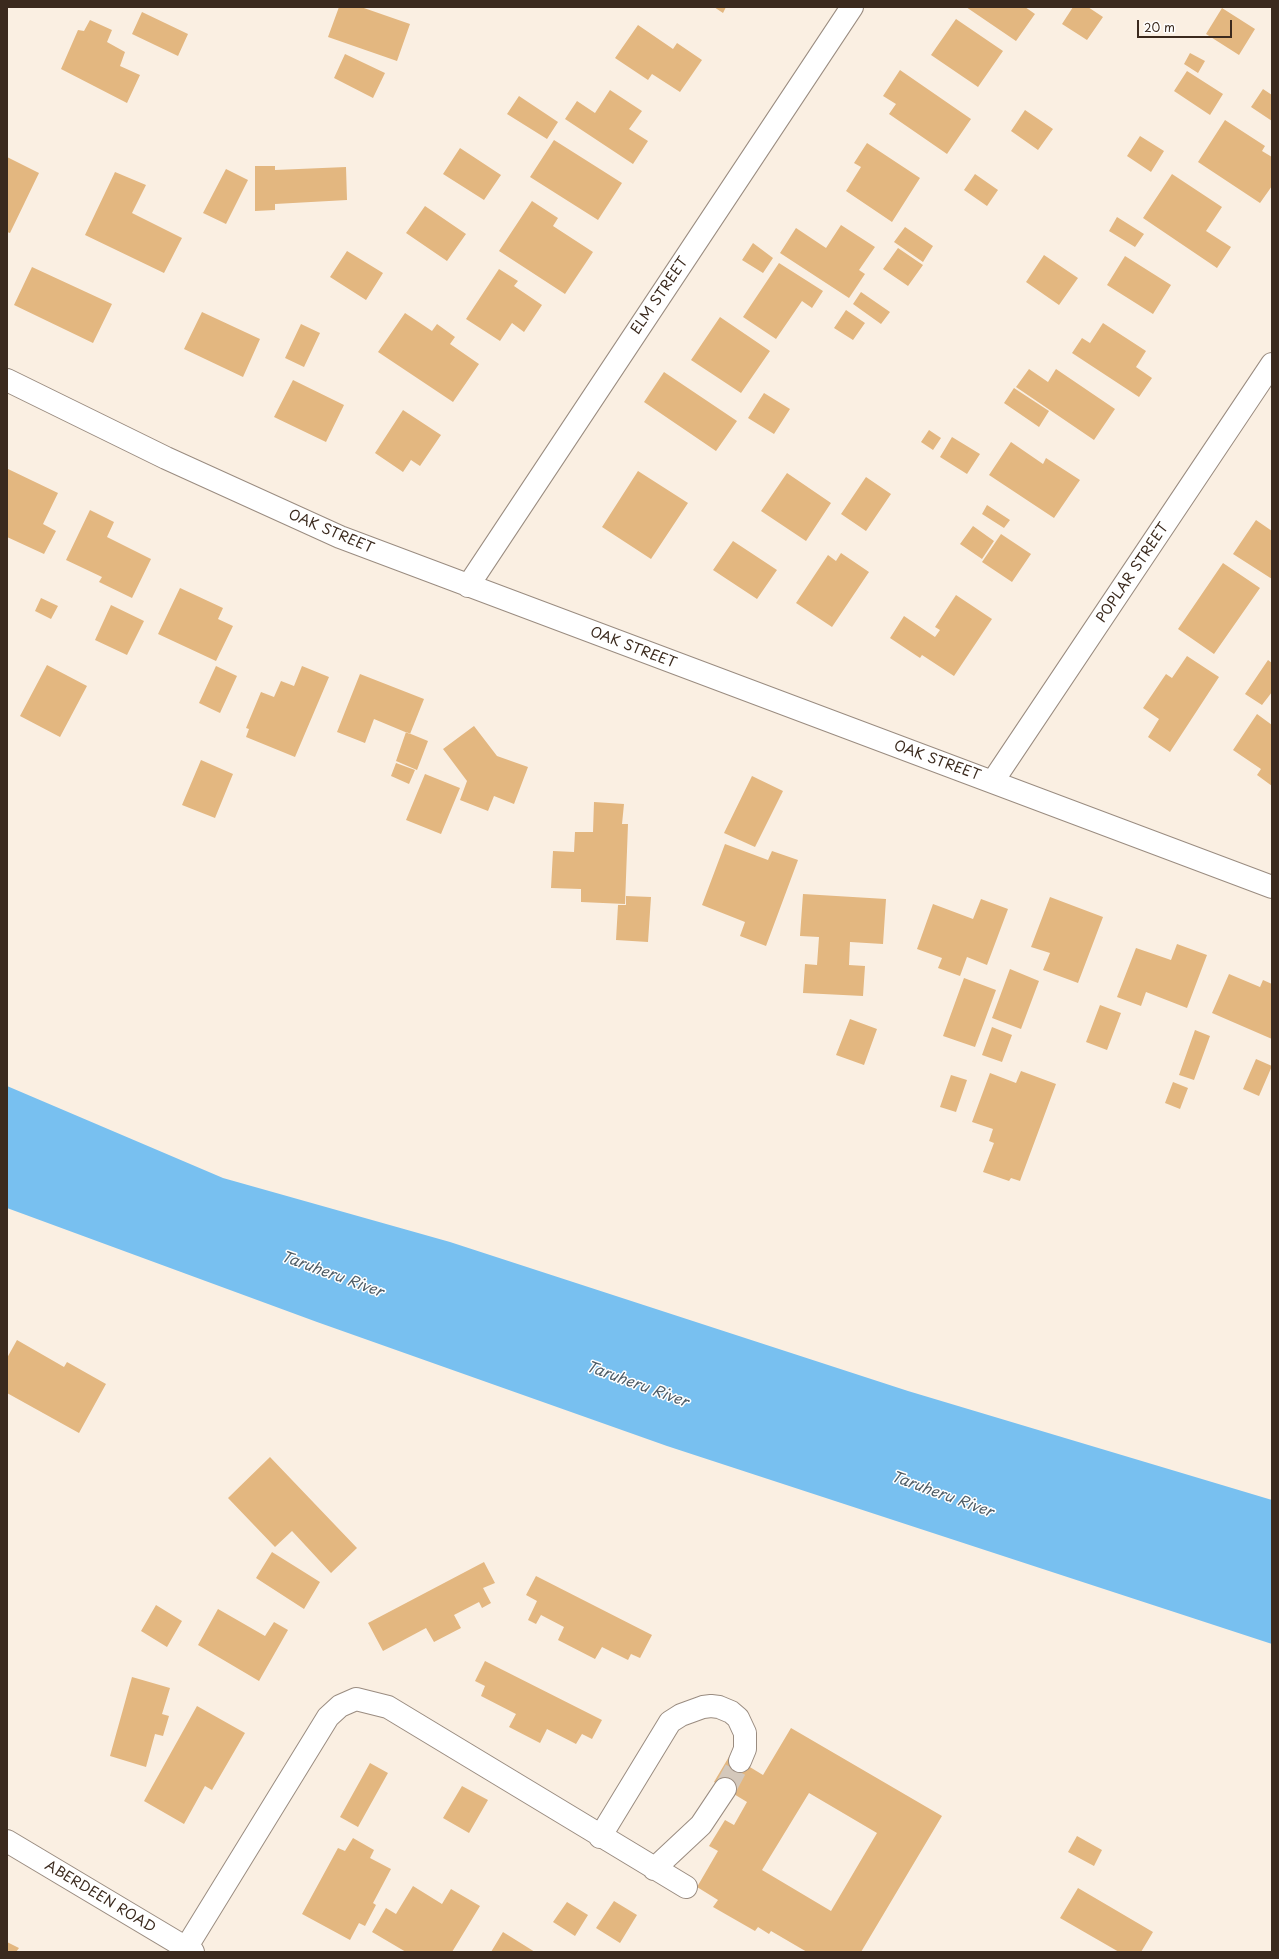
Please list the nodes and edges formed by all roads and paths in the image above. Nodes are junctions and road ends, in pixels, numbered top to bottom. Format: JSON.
{"nodes":[{"id":1,"x":852,"y":7,"type":"edge"},
{"id":2,"x":1272,"y":364,"type":"edge"},
{"id":3,"x":7,"y":380,"type":"edge"},
{"id":4,"x":468,"y":586,"type":"junction"},
{"id":5,"x":993,"y":781,"type":"junction"},
{"id":6,"x":1272,"y":887,"type":"edge"},
{"id":7,"x":740,"y":1761,"type":"tunnel mouth"},
{"id":8,"x":725,"y":1789,"type":"tunnel mouth"},
{"id":9,"x":600,"y":1836,"type":"junction"},
{"id":10,"x":7,"y":1841,"type":"edge"},
{"id":11,"x":654,"y":1869,"type":"junction"},
{"id":12,"x":686,"y":1887,"type":"dead end"},
{"id":13,"x":190,"y":1950,"type":"edge"}],
"edges":[{"from":1,"to":4,"type":"street","name":"ELM STREET"},
{"from":2,"to":5,"type":"street","name":"POPLAR STREET"},
{"from":3,"to":4,"type":"street","name":"OAK STREET"},
{"from":4,"to":5,"type":"street","name":"OAK STREET"},
{"from":5,"to":6,"type":"street","name":"OAK STREET"},
{"from":7,"to":9,"type":"street"},
{"from":8,"to":11,"type":"street"},
{"from":9,"to":11,"type":"street"},
{"from":9,"to":13,"type":"street"},
{"from":10,"to":13,"type":"street","name":"ABERDEEN ROAD"},
{"from":11,"to":12,"type":"street"}]}
